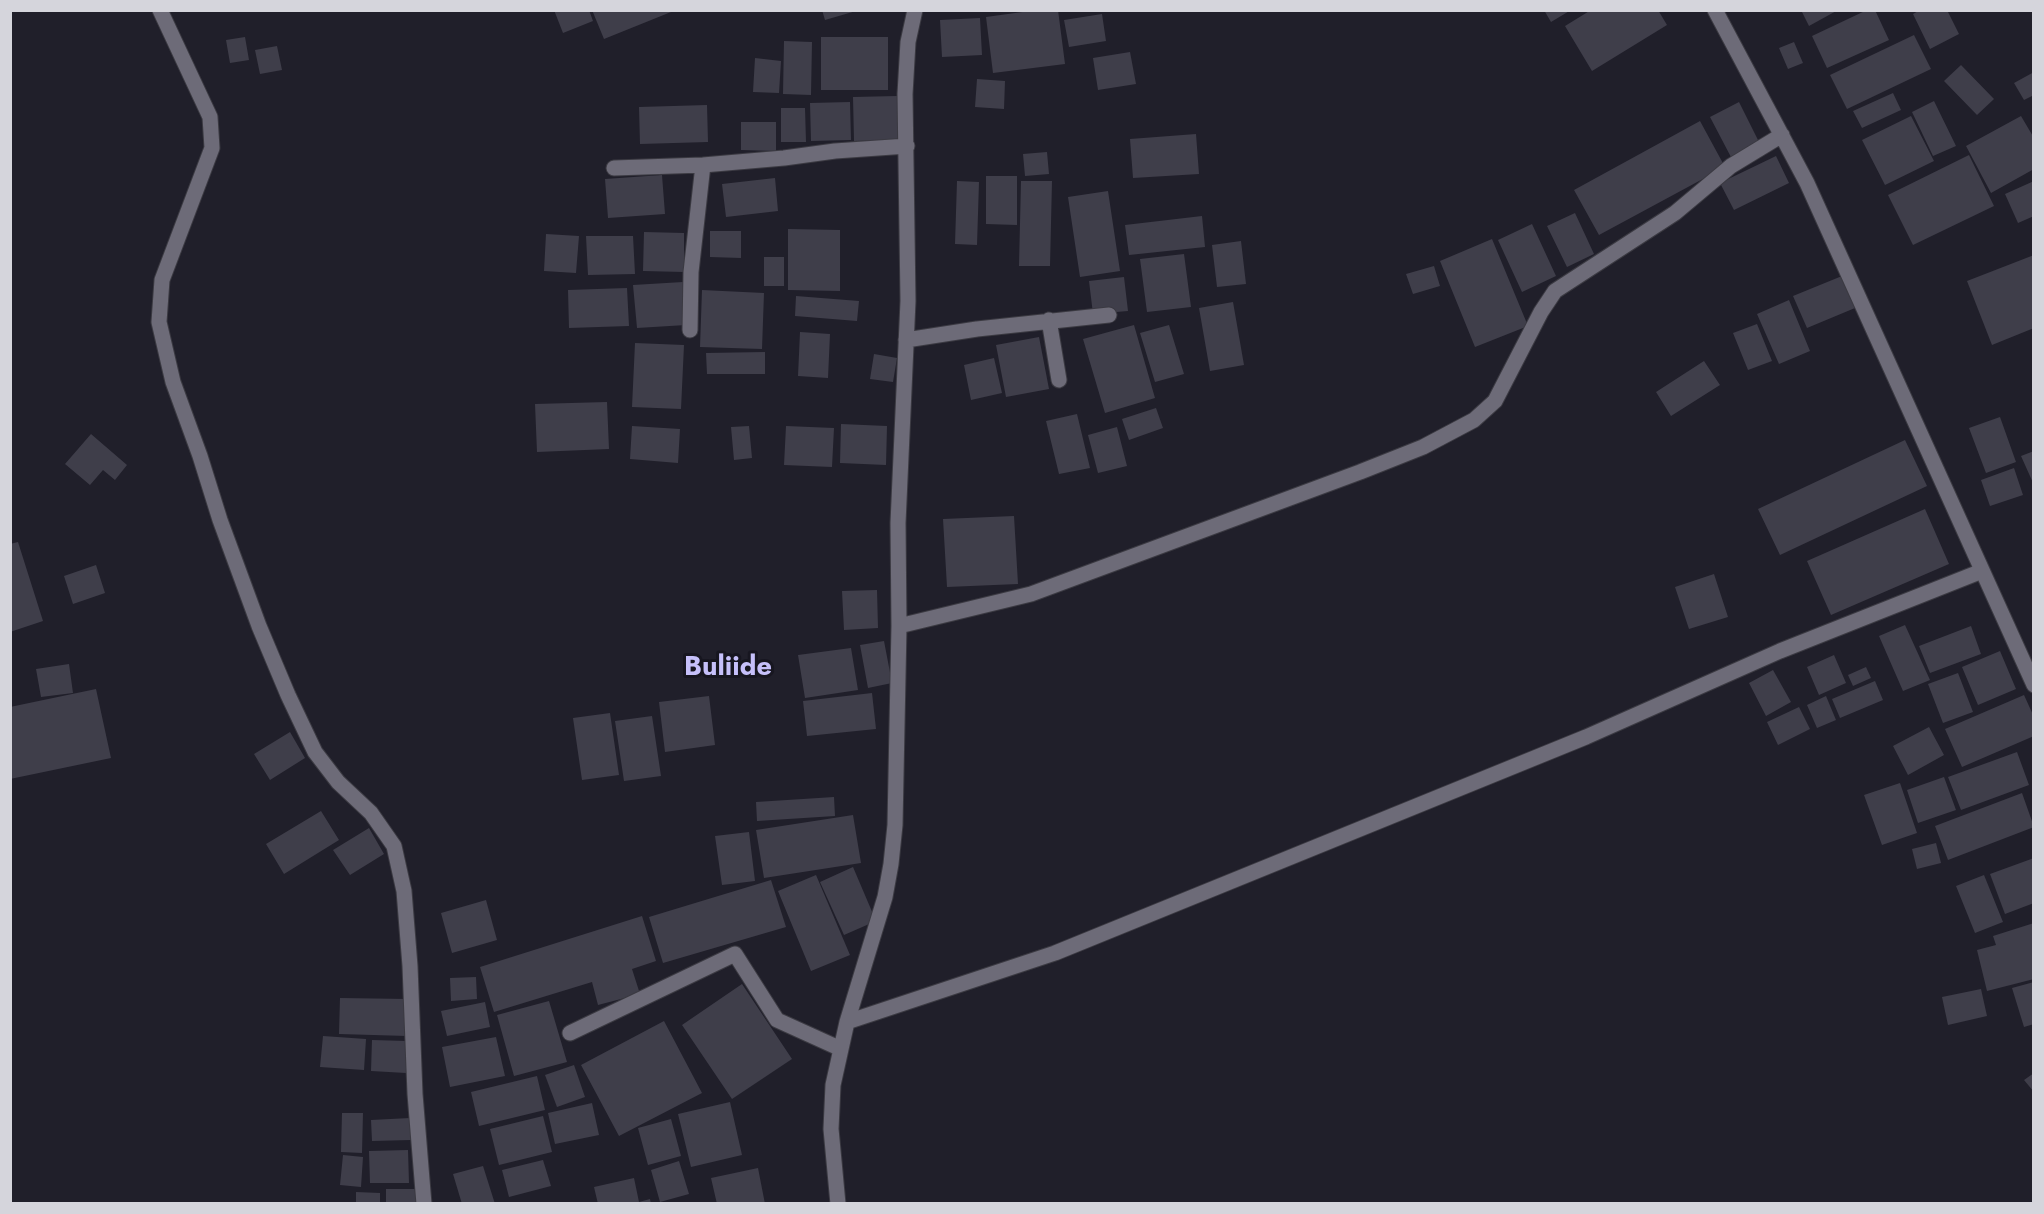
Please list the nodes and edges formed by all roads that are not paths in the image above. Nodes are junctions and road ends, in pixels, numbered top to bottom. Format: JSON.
{"nodes":[{"id":1,"x":160,"y":10,"type":"edge"},
{"id":2,"x":915,"y":10,"type":"edge"},
{"id":3,"x":1715,"y":10,"type":"edge"},
{"id":4,"x":1782,"y":135,"type":"junction"},
{"id":5,"x":907,"y":146,"type":"junction"},
{"id":6,"x":703,"y":165,"type":"junction"},
{"id":7,"x":614,"y":168,"type":"dead end"},
{"id":8,"x":1109,"y":315,"type":"dead end"},
{"id":9,"x":1049,"y":321,"type":"junction"},
{"id":10,"x":690,"y":330,"type":"dead end"},
{"id":11,"x":906,"y":340,"type":"junction"},
{"id":12,"x":1059,"y":380,"type":"dead end"},
{"id":13,"x":1982,"y":571,"type":"junction"},
{"id":14,"x":898,"y":626,"type":"junction"},
{"id":15,"x":2034,"y":685,"type":"edge"},
{"id":16,"x":847,"y":1022,"type":"junction"},
{"id":17,"x":570,"y":1033,"type":"dead end"},
{"id":18,"x":841,"y":1049,"type":"junction"},
{"id":19,"x":424,"y":1203,"type":"edge"},
{"id":20,"x":838,"y":1203,"type":"edge"}],
"edges":[{"from":1,"to":19,"type":"street"},
{"from":2,"to":5,"type":"street"},
{"from":3,"to":4,"type":"street"},
{"from":4,"to":13,"type":"street"},
{"from":4,"to":14,"type":"street"},
{"from":5,"to":6,"type":"street"},
{"from":5,"to":11,"type":"street"},
{"from":6,"to":7,"type":"street"},
{"from":6,"to":10,"type":"street"},
{"from":8,"to":9,"type":"street"},
{"from":9,"to":11,"type":"street"},
{"from":9,"to":12,"type":"street"},
{"from":11,"to":14,"type":"street"},
{"from":13,"to":15,"type":"street"},
{"from":13,"to":16,"type":"street"},
{"from":14,"to":16,"type":"street"},
{"from":16,"to":18,"type":"street"},
{"from":17,"to":18,"type":"street"},
{"from":18,"to":20,"type":"street"}]}
